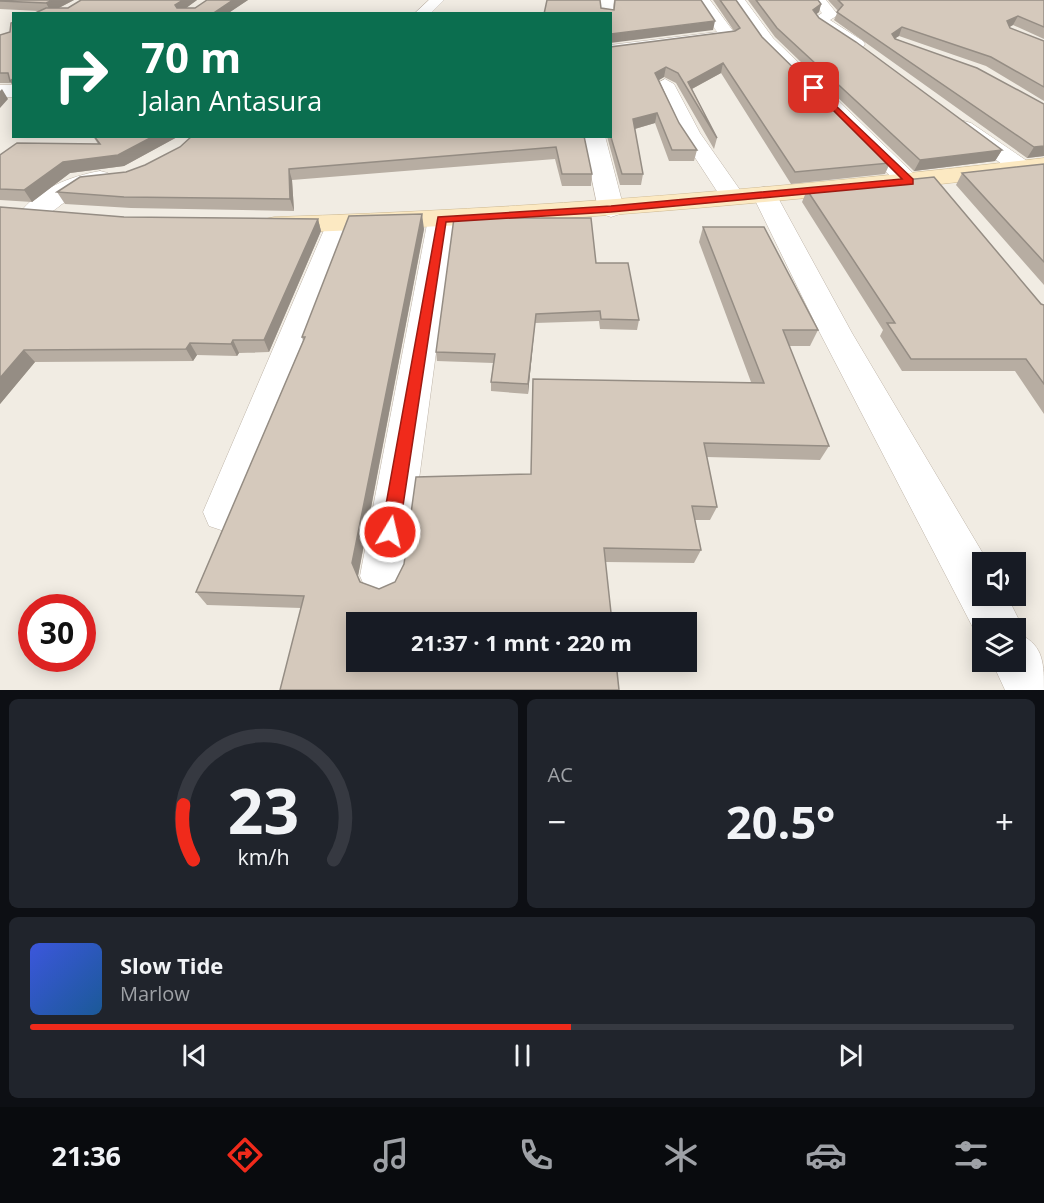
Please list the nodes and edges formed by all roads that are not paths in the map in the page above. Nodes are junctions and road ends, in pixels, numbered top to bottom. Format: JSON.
{"nodes":[{"id":1,"x":437,"y":0,"type":"edge"},
{"id":2,"x":703,"y":0,"type":"edge"},
{"id":3,"x":738,"y":0,"type":"edge"},
{"id":4,"x":819,"y":0,"type":"edge"},
{"id":5,"x":423,"y":12,"type":"edge"},
{"id":6,"x":612,"y":50,"type":"edge"},
{"id":7,"x":869,"y":53,"type":"edge"},
{"id":8,"x":665,"y":84,"type":"edge"},
{"id":9,"x":954,"y":119,"type":"edge"},
{"id":10,"x":594,"y":138,"type":"edge"},
{"id":11,"x":1038,"y":167,"type":"edge"},
{"id":12,"x":120,"y":175,"type":"edge"},
{"id":13,"x":922,"y":180,"type":"junction"},
{"id":14,"x":748,"y":196,"type":"junction"},
{"id":15,"x":956,"y":204,"type":"edge"},
{"id":16,"x":611,"y":209,"type":"junction"},
{"id":17,"x":21,"y":212,"type":"joint"},
{"id":18,"x":65,"y":216,"type":"edge"},
{"id":19,"x":441,"y":219,"type":"junction"},
{"id":20,"x":340,"y":223,"type":"junction"},
{"id":21,"x":253,"y":225,"type":"edge"},
{"id":22,"x":224,"y":512,"type":"dead end"},
{"id":23,"x":383,"y":576,"type":"dead end"},
{"id":24,"x":993,"y":618,"type":"edge"},
{"id":25,"x":1023,"y":672,"type":"edge"},
{"id":26,"x":1032,"y":690,"type":"edge"}],
"edges":[{"from":1,"to":5,"type":"street"},
{"from":2,"to":6,"type":"street"},
{"from":3,"to":13,"type":"street"},
{"from":4,"to":7,"type":"street"},
{"from":8,"to":14,"type":"street"},
{"from":9,"to":11,"type":"street"},
{"from":10,"to":16,"type":"street"},
{"from":11,"to":13,"type":"main road"},
{"from":12,"to":17,"type":"street"},
{"from":13,"to":14,"type":"main road"},
{"from":13,"to":15,"type":"street"},
{"from":14,"to":16,"type":"main road"},
{"from":14,"to":24,"type":"street"},
{"from":16,"to":19,"type":"main road"},
{"from":17,"to":18,"type":"main road"},
{"from":19,"to":20,"type":"main road"},
{"from":19,"to":23,"type":"street"},
{"from":20,"to":21,"type":"main road"},
{"from":20,"to":22,"type":"street"},
{"from":25,"to":26,"type":"street"}]}
